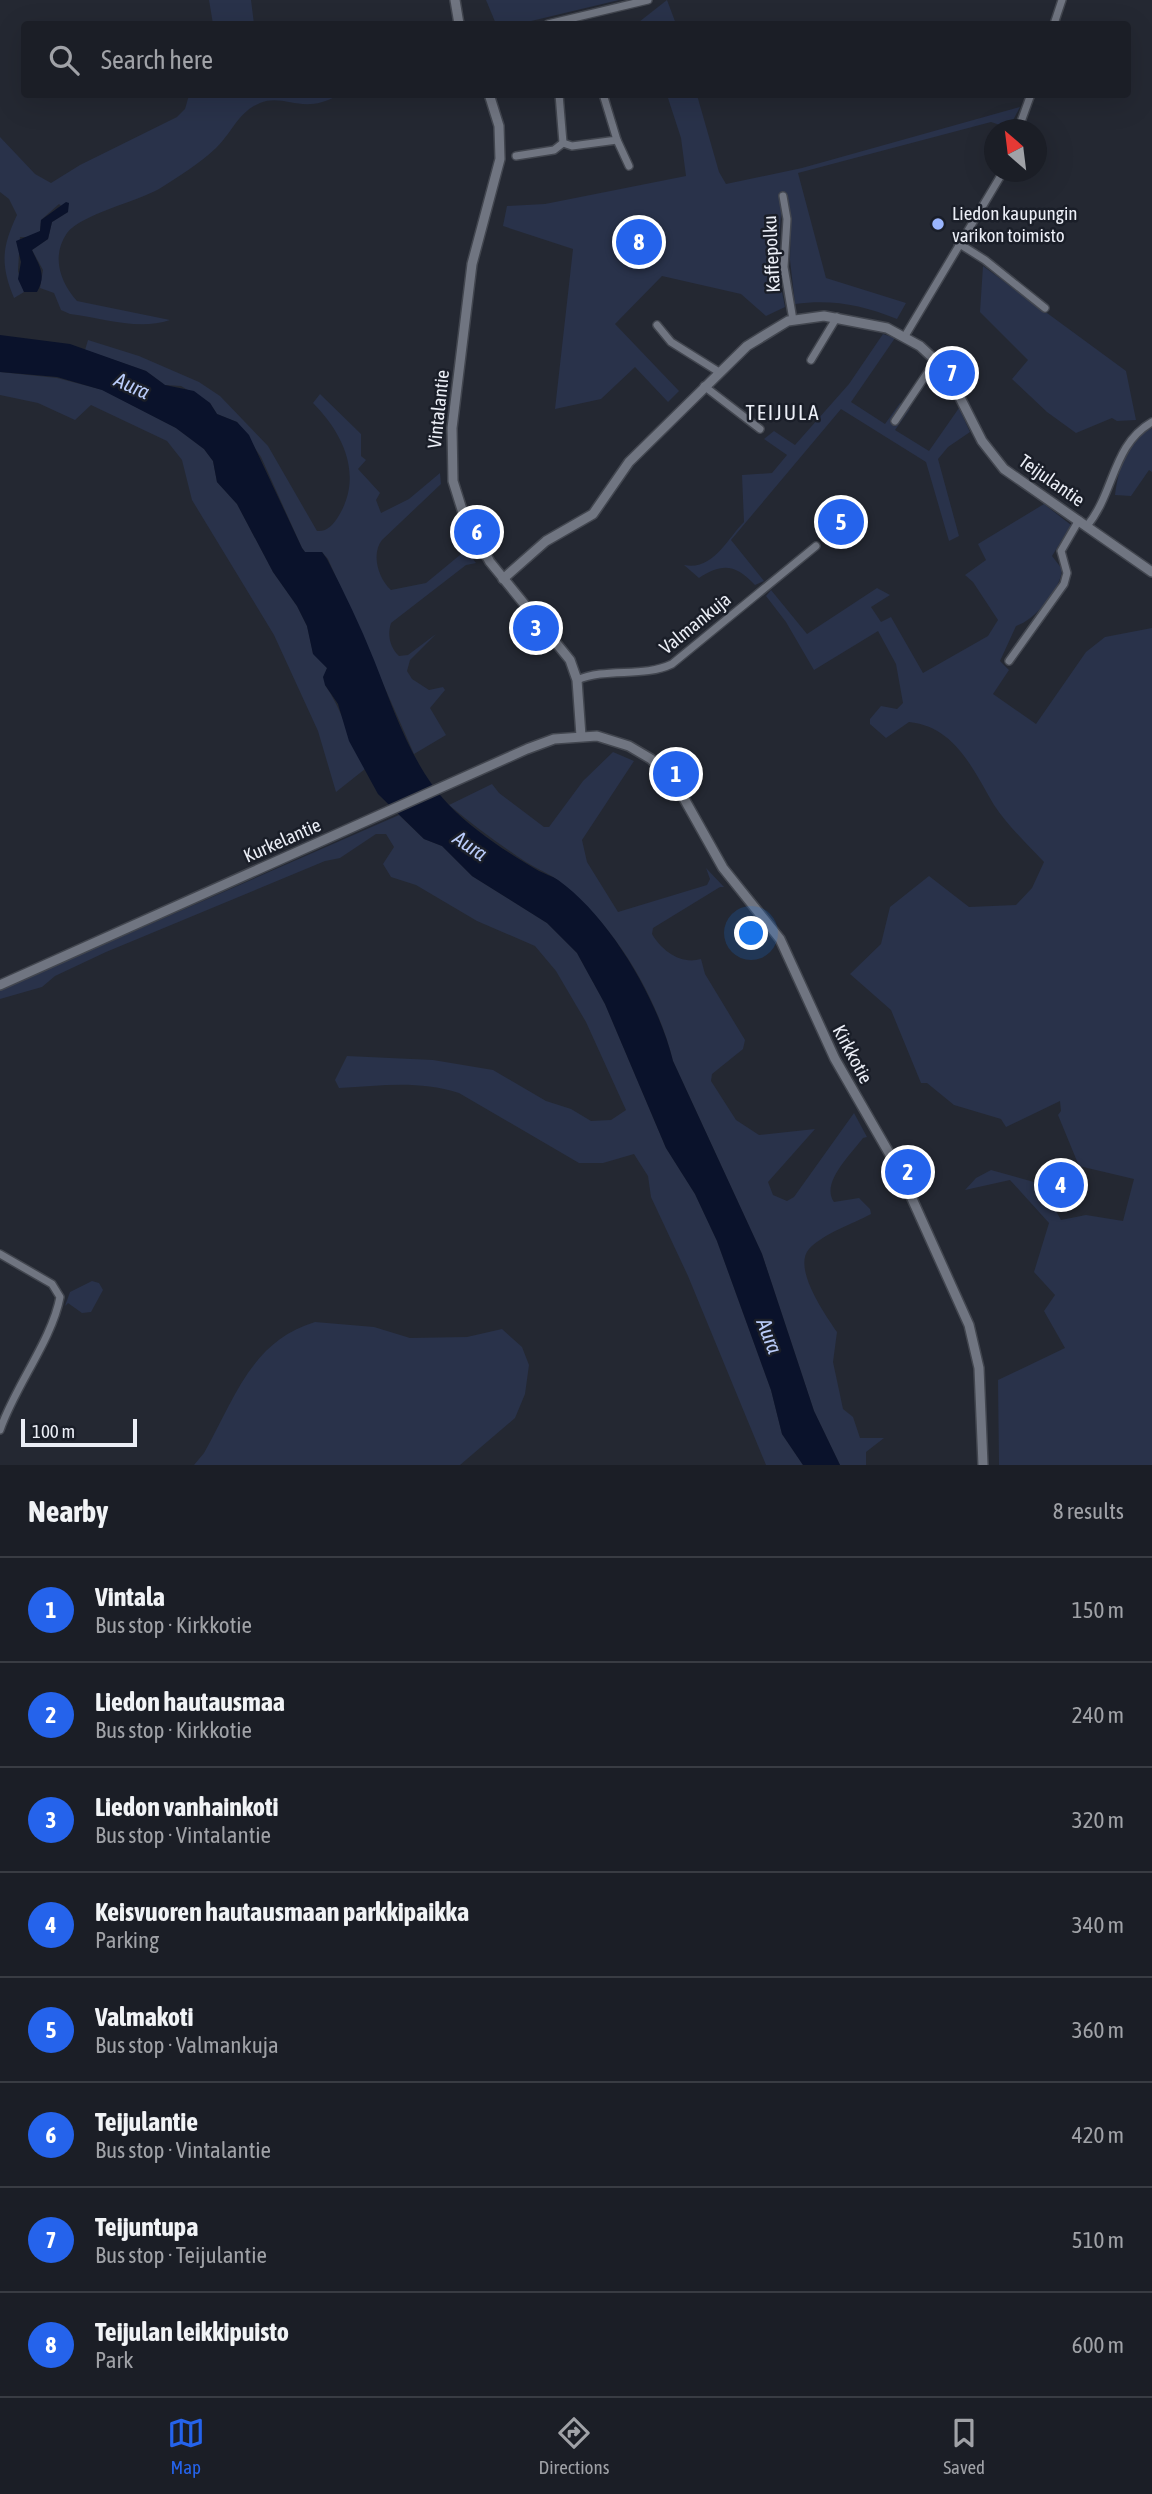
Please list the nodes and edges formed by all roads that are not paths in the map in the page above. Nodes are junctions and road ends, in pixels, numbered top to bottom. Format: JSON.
{"nodes":[{"id":1,"x":455,"y":0,"type":"edge"},
{"id":2,"x":648,"y":0,"type":"edge"},
{"id":3,"x":1062,"y":0,"type":"edge"},
{"id":4,"x":458,"y":21,"type":"edge"},
{"id":5,"x":560,"y":21,"type":"edge"},
{"id":6,"x":1055,"y":21,"type":"edge"},
{"id":7,"x":490,"y":98,"type":"edge"},
{"id":8,"x":559,"y":98,"type":"edge"},
{"id":9,"x":604,"y":98,"type":"edge"},
{"id":10,"x":1030,"y":98,"type":"edge"},
{"id":11,"x":1022,"y":119,"type":"edge"},
{"id":12,"x":617,"y":139,"type":"junction"},
{"id":13,"x":564,"y":143,"type":"junction"},
{"id":14,"x":516,"y":156,"type":"dead end"},
{"id":15,"x":629,"y":166,"type":"dead end"},
{"id":16,"x":997,"y":182,"type":"edge"},
{"id":17,"x":783,"y":197,"type":"dead end"},
{"id":18,"x":958,"y":243,"type":"junction"},
{"id":19,"x":1045,"y":308,"type":"dead end"},
{"id":20,"x":792,"y":315,"type":"junction"},
{"id":21,"x":838,"y":316,"type":"junction"},
{"id":22,"x":657,"y":325,"type":"dead end"},
{"id":23,"x":905,"y":335,"type":"junction"},
{"id":24,"x":811,"y":360,"type":"dead end"},
{"id":25,"x":936,"y":360,"type":"junction"},
{"id":26,"x":719,"y":372,"type":"junction"},
{"id":27,"x":704,"y":386,"type":"junction"},
{"id":28,"x":895,"y":421,"type":"dead end"},
{"id":29,"x":1152,"y":422,"type":"edge"},
{"id":30,"x":760,"y":429,"type":"dead end"},
{"id":31,"x":1083,"y":523,"type":"junction"},
{"id":32,"x":816,"y":547,"type":"dead end"},
{"id":33,"x":1152,"y":572,"type":"edge"},
{"id":34,"x":503,"y":579,"type":"junction"},
{"id":35,"x":1009,"y":661,"type":"dead end"},
{"id":36,"x":577,"y":680,"type":"junction"},
{"id":37,"x":581,"y":736,"type":"junction"},
{"id":38,"x":0,"y":985,"type":"edge"},
{"id":39,"x":0,"y":1254,"type":"edge"},
{"id":40,"x":0,"y":1430,"type":"edge"},
{"id":41,"x":983,"y":1465,"type":"edge"}],
"edges":[{"from":1,"to":4,"type":"street"},
{"from":2,"to":5,"type":"street"},
{"from":3,"to":6,"type":"street"},
{"from":7,"to":34,"type":"street","name":"Vintalantie"},
{"from":8,"to":13,"type":"street"},
{"from":9,"to":12,"type":"street"},
{"from":10,"to":11,"type":"street"},
{"from":12,"to":13,"type":"street"},
{"from":12,"to":15,"type":"street"},
{"from":13,"to":14,"type":"street"},
{"from":16,"to":18,"type":"street"},
{"from":17,"to":20,"type":"street","name":"Kaffepolku"},
{"from":18,"to":19,"type":"street"},
{"from":18,"to":23,"type":"street"},
{"from":20,"to":21,"type":"street","name":"Teijulantie"},
{"from":20,"to":26,"type":"street","name":"Teijulantie"},
{"from":21,"to":23,"type":"street","name":"Teijulantie"},
{"from":21,"to":24,"type":"street"},
{"from":22,"to":26,"type":"street"},
{"from":23,"to":25,"type":"street","name":"Teijulantie"},
{"from":25,"to":28,"type":"street"},
{"from":25,"to":31,"type":"street","name":"Teijulantie"},
{"from":26,"to":27,"type":"street","name":"Teijulantie"},
{"from":27,"to":30,"type":"street"},
{"from":27,"to":34,"type":"street","name":"Teijulantie"},
{"from":29,"to":31,"type":"street"},
{"from":31,"to":33,"type":"street","name":"Teijulantie"},
{"from":31,"to":35,"type":"street"},
{"from":32,"to":36,"type":"street","name":"Valmankuja"},
{"from":34,"to":36,"type":"street","name":"Vintalantie"},
{"from":36,"to":37,"type":"street","name":"Vintalantie"},
{"from":37,"to":38,"type":"street","name":"Kurkelantie"},
{"from":37,"to":41,"type":"street","name":"Kirkkotie"},
{"from":39,"to":40,"type":"street"}]}
